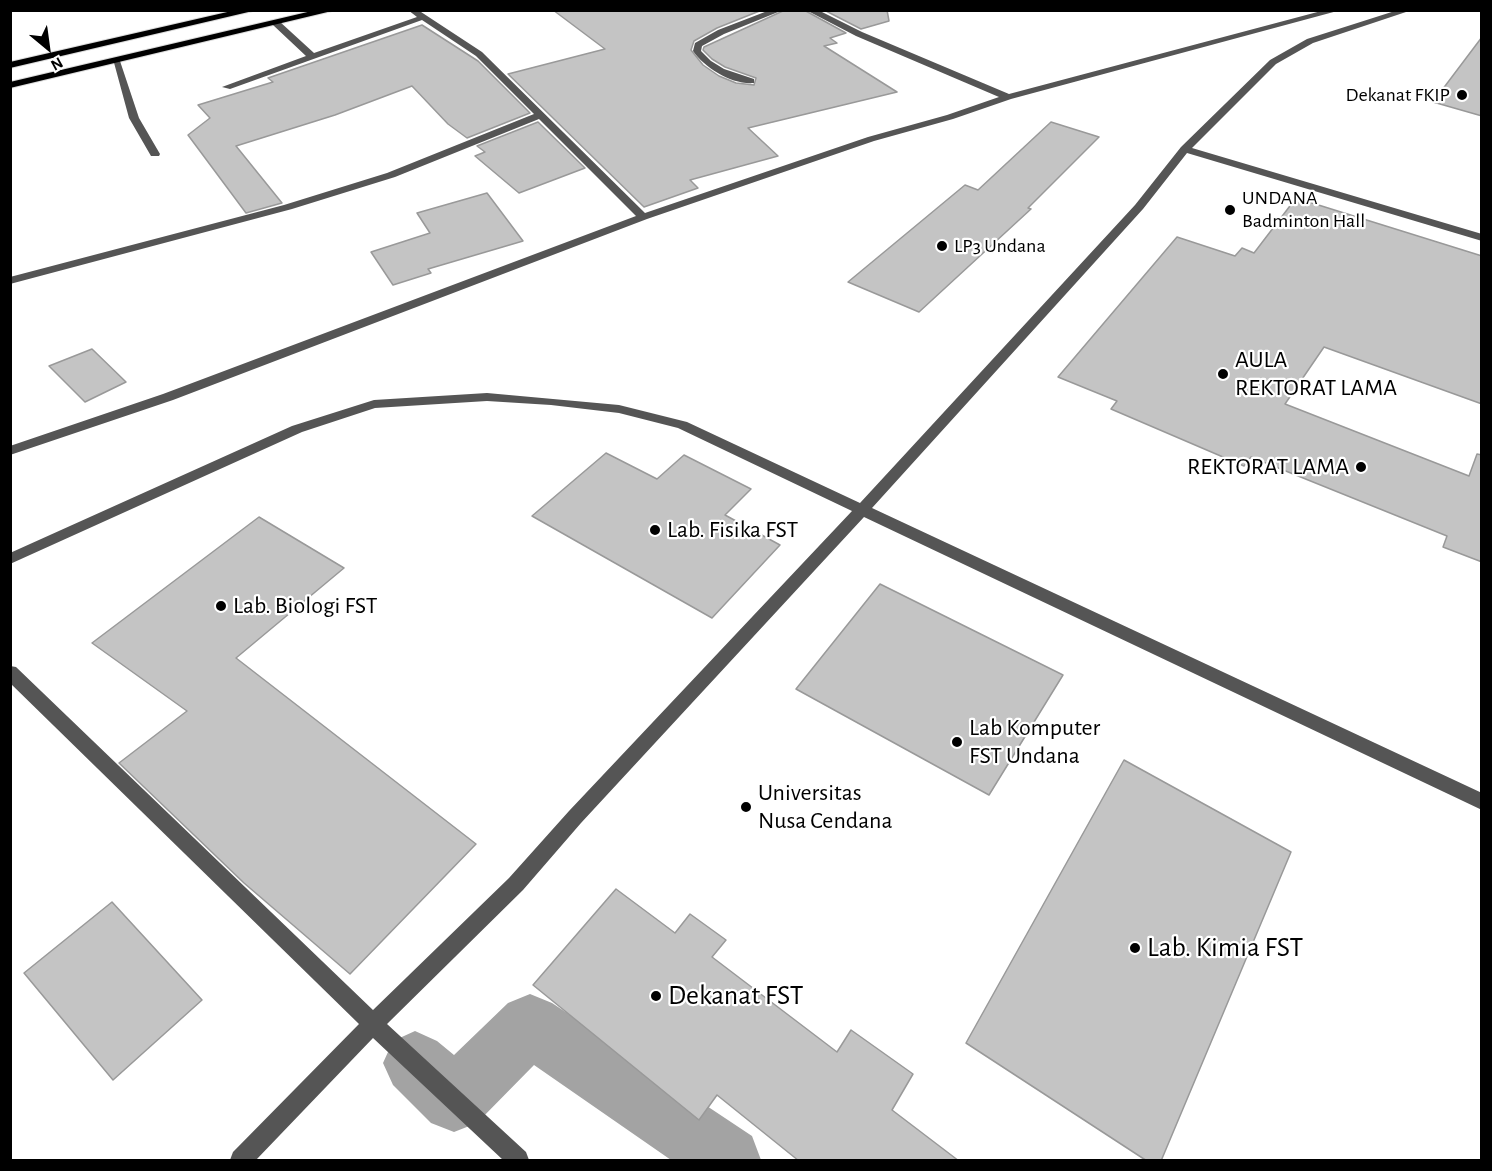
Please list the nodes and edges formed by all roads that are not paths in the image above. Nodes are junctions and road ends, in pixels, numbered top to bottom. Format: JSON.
{"nodes":[{"id":1,"x":252,"y":10,"type":"edge"},
{"id":2,"x":331,"y":10,"type":"edge"},
{"id":3,"x":412,"y":10,"type":"edge"},
{"id":4,"x":779,"y":10,"type":"edge"},
{"id":5,"x":810,"y":10,"type":"edge"},
{"id":6,"x":1337,"y":10,"type":"edge"},
{"id":7,"x":1408,"y":10,"type":"edge"},
{"id":8,"x":421,"y":18,"type":"junction"},
{"id":9,"x":276,"y":23,"type":"junction"},
{"id":10,"x":312,"y":56,"type":"junction"},
{"id":11,"x":116,"y":61,"type":"junction"},
{"id":12,"x":10,"y":65,"type":"edge"},
{"id":13,"x":751,"y":81,"type":"dead end"},
{"id":14,"x":10,"y":85,"type":"edge"},
{"id":15,"x":227,"y":87,"type":"dead end"},
{"id":16,"x":1008,"y":97,"type":"junction"},
{"id":17,"x":540,"y":115,"type":"junction"},
{"id":18,"x":1185,"y":149,"type":"junction"},
{"id":19,"x":154,"y":154,"type":"dead end"},
{"id":20,"x":643,"y":217,"type":"junction"},
{"id":21,"x":1482,"y":238,"type":"edge"},
{"id":22,"x":10,"y":281,"type":"edge"},
{"id":23,"x":10,"y":451,"type":"edge"},
{"id":24,"x":862,"y":510,"type":"junction"},
{"id":25,"x":10,"y":559,"type":"edge"},
{"id":26,"x":10,"y":672,"type":"edge"},
{"id":27,"x":1482,"y":802,"type":"edge"},
{"id":28,"x":373,"y":1024,"type":"junction"},
{"id":29,"x":241,"y":1161,"type":"edge"},
{"id":30,"x":518,"y":1161,"type":"edge"}],
"edges":[{"from":1,"to":12,"type":"highway"},
{"from":2,"to":9,"type":"highway"},
{"from":3,"to":8,"type":"street"},
{"from":4,"to":13,"type":"street"},
{"from":5,"to":16,"type":"street"},
{"from":6,"to":16,"type":"street"},
{"from":7,"to":18,"type":"street"},
{"from":8,"to":10,"type":"street"},
{"from":8,"to":17,"type":"street"},
{"from":9,"to":10,"type":"street"},
{"from":9,"to":11,"type":"highway"},
{"from":10,"to":15,"type":"street"},
{"from":11,"to":14,"type":"highway"},
{"from":11,"to":19,"type":"street"},
{"from":16,"to":20,"type":"street"},
{"from":17,"to":20,"type":"street"},
{"from":17,"to":22,"type":"street"},
{"from":18,"to":21,"type":"street"},
{"from":18,"to":24,"type":"street"},
{"from":20,"to":23,"type":"street"},
{"from":24,"to":25,"type":"street"},
{"from":24,"to":27,"type":"street"},
{"from":24,"to":28,"type":"street"},
{"from":26,"to":28,"type":"street"},
{"from":28,"to":29,"type":"street"},
{"from":28,"to":30,"type":"street"}]}
